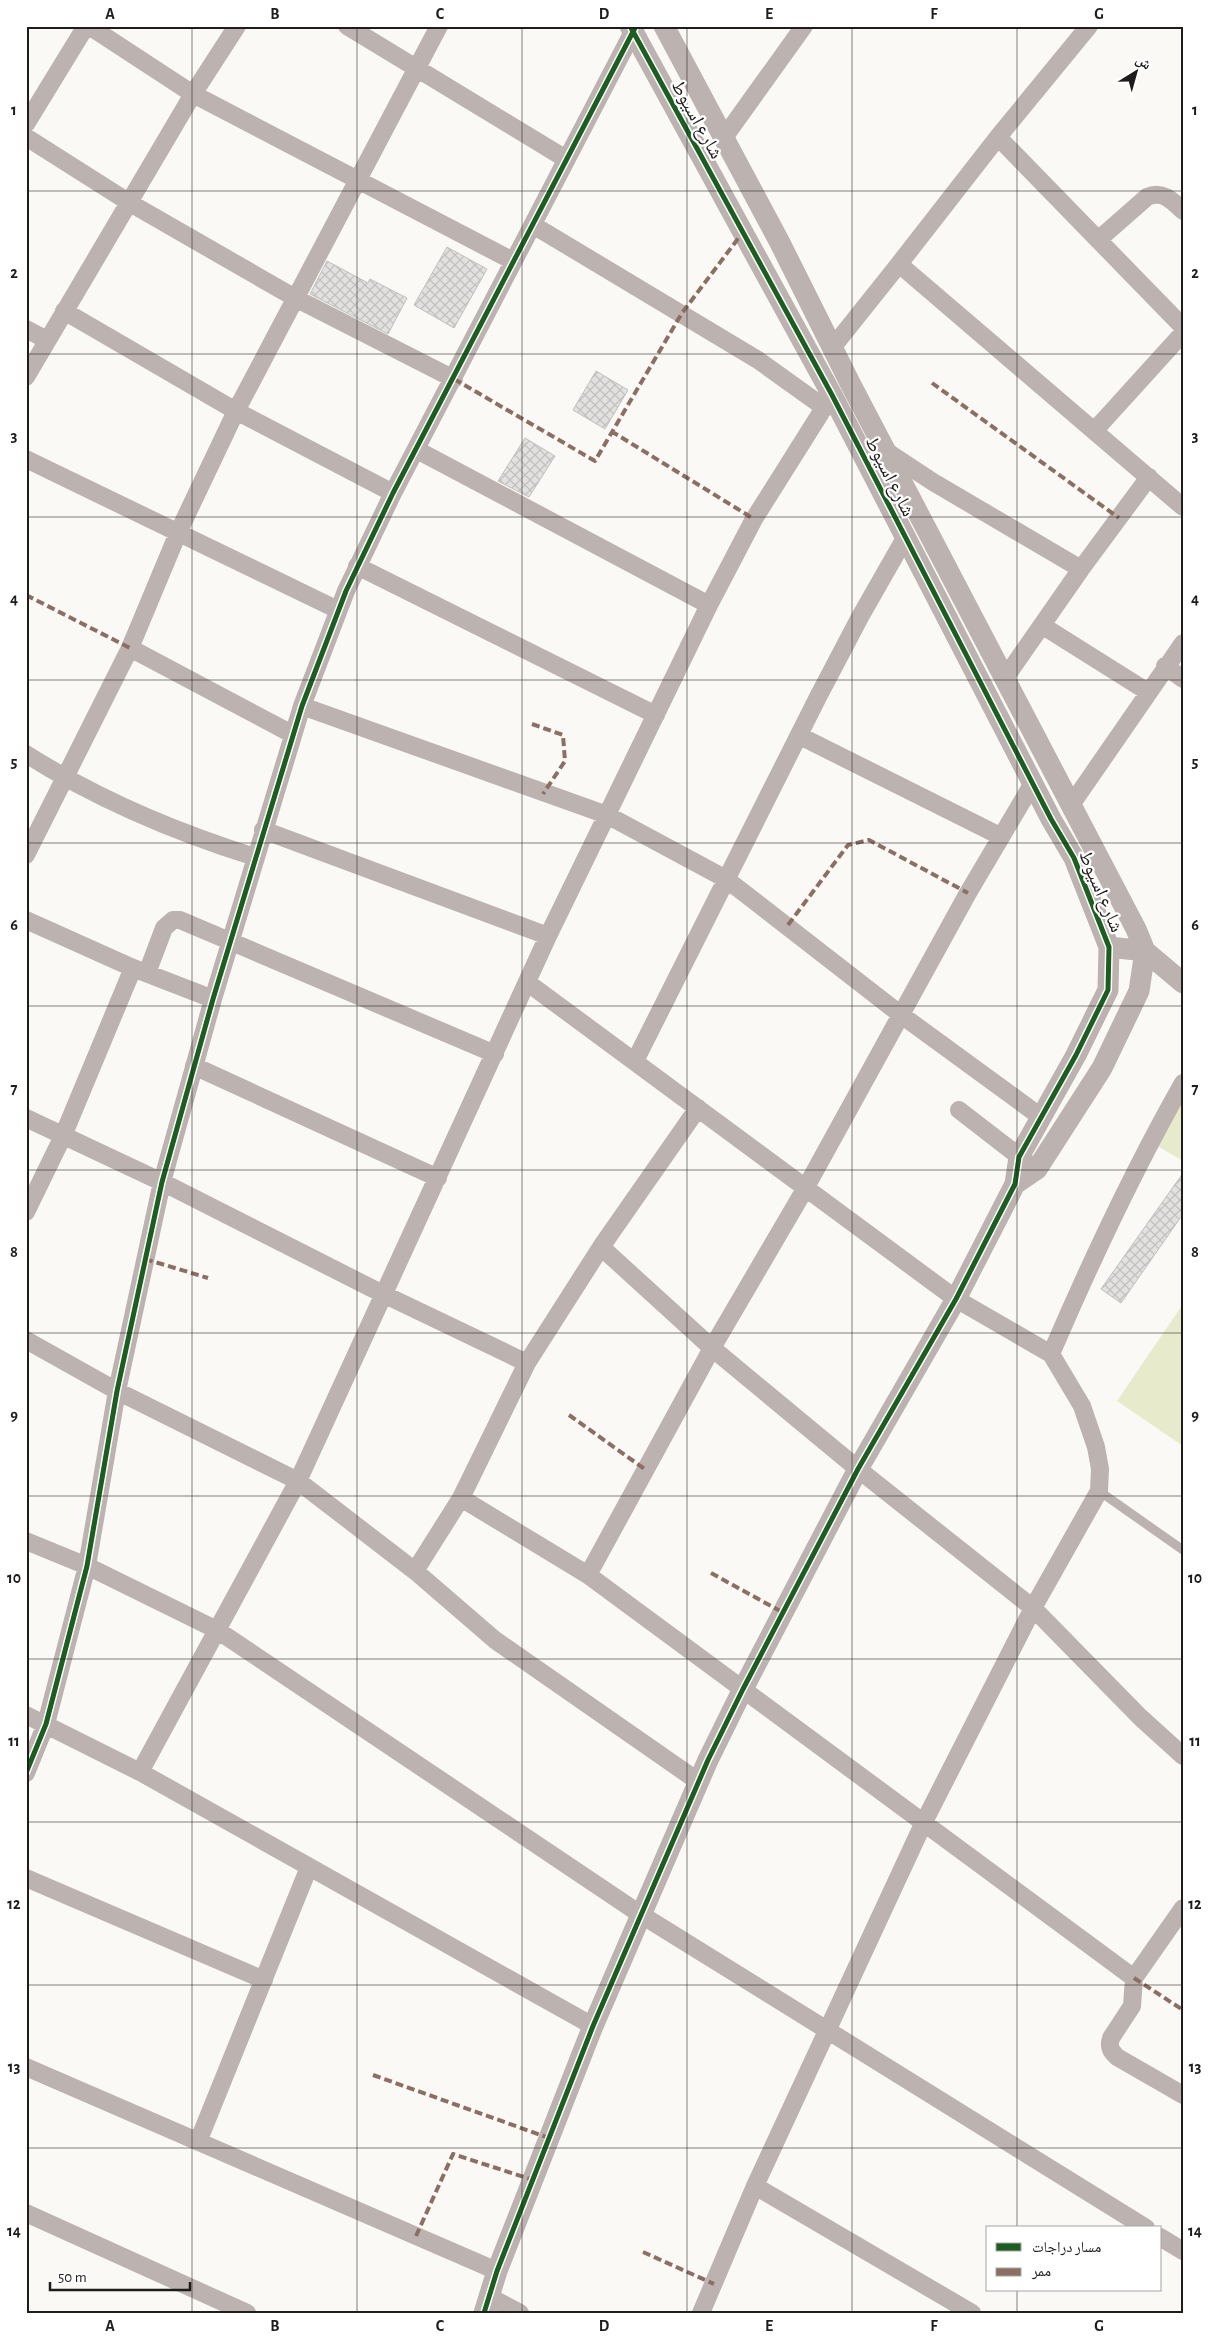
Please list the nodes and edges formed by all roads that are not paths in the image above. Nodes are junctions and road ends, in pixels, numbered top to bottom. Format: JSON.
{"nodes":[{"id":1,"x":87,"y":26,"type":"edge"},
{"id":2,"x":237,"y":26,"type":"edge"},
{"id":3,"x":347,"y":26,"type":"edge"},
{"id":4,"x":439,"y":26,"type":"edge"},
{"id":5,"x":664,"y":26,"type":"edge"},
{"id":6,"x":804,"y":26,"type":"edge"},
{"id":7,"x":1089,"y":26,"type":"edge"},
{"id":8,"x":632,"y":28,"type":"edge"},
{"id":9,"x":416,"y":69,"type":"junction"},
{"id":10,"x":193,"y":94,"type":"junction"},
{"id":11,"x":26,"y":124,"type":"edge"},
{"id":12,"x":26,"y":137,"type":"edge"},
{"id":13,"x":998,"y":137,"type":"junction"},
{"id":14,"x":723,"y":139,"type":"junction"},
{"id":15,"x":566,"y":159,"type":"junction"},
{"id":16,"x":356,"y":180,"type":"junction"},
{"id":17,"x":130,"y":203,"type":"junction"},
{"id":18,"x":1183,"y":211,"type":"edge"},
{"id":19,"x":533,"y":225,"type":"junction"},
{"id":20,"x":1098,"y":240,"type":"junction"},
{"id":21,"x":513,"y":261,"type":"junction"},
{"id":22,"x":899,"y":264,"type":"junction"},
{"id":23,"x":297,"y":299,"type":"junction"},
{"id":24,"x":64,"y":311,"type":"junction"},
{"id":25,"x":1183,"y":327,"type":"edge"},
{"id":26,"x":26,"y":329,"type":"edge"},
{"id":27,"x":1183,"y":334,"type":"edge"},
{"id":28,"x":47,"y":340,"type":"junction"},
{"id":29,"x":832,"y":348,"type":"junction"},
{"id":30,"x":26,"y":377,"type":"edge"},
{"id":31,"x":454,"y":379,"type":"junction"},
{"id":32,"x":828,"y":401,"type":"junction"},
{"id":33,"x":236,"y":411,"type":"junction"},
{"id":34,"x":1095,"y":430,"type":"junction"},
{"id":35,"x":417,"y":450,"type":"junction"},
{"id":36,"x":886,"y":451,"type":"junction"},
{"id":37,"x":26,"y":460,"type":"edge"},
{"id":38,"x":1149,"y":478,"type":"junction"},
{"id":39,"x":393,"y":493,"type":"junction"},
{"id":40,"x":1183,"y":507,"type":"edge"},
{"id":41,"x":178,"y":533,"type":"junction"},
{"id":42,"x":905,"y":538,"type":"junction"},
{"id":43,"x":357,"y":566,"type":"junction"},
{"id":44,"x":1081,"y":569,"type":"junction"},
{"id":45,"x":709,"y":605,"type":"junction"},
{"id":46,"x":338,"y":610,"type":"junction"},
{"id":47,"x":1043,"y":626,"type":"junction"},
{"id":48,"x":1183,"y":643,"type":"edge"},
{"id":49,"x":130,"y":648,"type":"junction"},
{"id":50,"x":1165,"y":666,"type":"junction"},
{"id":51,"x":1005,"y":678,"type":"junction"},
{"id":52,"x":1183,"y":680,"type":"edge"},
{"id":53,"x":1148,"y":692,"type":"junction"},
{"id":54,"x":302,"y":706,"type":"junction"},
{"id":55,"x":656,"y":715,"type":"junction"},
{"id":56,"x":292,"y":734,"type":"junction"},
{"id":57,"x":800,"y":736,"type":"junction"},
{"id":58,"x":26,"y":754,"type":"edge"},
{"id":59,"x":66,"y":779,"type":"junction"},
{"id":60,"x":1033,"y":783,"type":"junction"},
{"id":61,"x":1071,"y":805,"type":"junction"},
{"id":62,"x":607,"y":815,"type":"junction"},
{"id":63,"x":263,"y":830,"type":"junction"},
{"id":64,"x":1000,"y":836,"type":"junction"},
{"id":65,"x":26,"y":855,"type":"edge"},
{"id":66,"x":255,"y":857,"type":"junction"},
{"id":67,"x":726,"y":879,"type":"junction"},
{"id":68,"x":26,"y":920,"type":"edge"},
{"id":69,"x":548,"y":936,"type":"junction"},
{"id":70,"x":230,"y":942,"type":"junction"},
{"id":71,"x":1109,"y":947,"type":"junction"},
{"id":72,"x":1145,"y":951,"type":"junction"},
{"id":73,"x":140,"y":970,"type":"junction"},
{"id":74,"x":1178,"y":978,"type":"edge"},
{"id":75,"x":528,"y":983,"type":"junction"},
{"id":76,"x":1108,"y":990,"type":"junction"},
{"id":77,"x":1139,"y":991,"type":"junction"},
{"id":78,"x":213,"y":999,"type":"junction"},
{"id":79,"x":900,"y":1014,"type":"junction"},
{"id":80,"x":495,"y":1054,"type":"junction"},
{"id":81,"x":635,"y":1061,"type":"junction"},
{"id":82,"x":194,"y":1066,"type":"junction"},
{"id":83,"x":1183,"y":1083,"type":"edge"},
{"id":84,"x":698,"y":1108,"type":"junction"},
{"id":85,"x":959,"y":1110,"type":"dead end"},
{"id":86,"x":26,"y":1118,"type":"edge"},
{"id":87,"x":1041,"y":1118,"type":"junction"},
{"id":88,"x":63,"y":1136,"type":"junction"},
{"id":89,"x":1019,"y":1157,"type":"junction"},
{"id":90,"x":1037,"y":1169,"type":"junction"},
{"id":91,"x":438,"y":1178,"type":"junction"},
{"id":92,"x":162,"y":1182,"type":"junction"},
{"id":93,"x":1014,"y":1184,"type":"junction"},
{"id":94,"x":805,"y":1190,"type":"junction"},
{"id":95,"x":26,"y":1212,"type":"edge"},
{"id":96,"x":601,"y":1247,"type":"junction"},
{"id":97,"x":383,"y":1294,"type":"junction"},
{"id":98,"x":956,"y":1299,"type":"junction"},
{"id":99,"x":26,"y":1340,"type":"edge"},
{"id":100,"x":712,"y":1348,"type":"junction"},
{"id":101,"x":1051,"y":1354,"type":"junction"},
{"id":102,"x":527,"y":1363,"type":"junction"},
{"id":103,"x":117,"y":1391,"type":"junction"},
{"id":104,"x":858,"y":1469,"type":"junction"},
{"id":105,"x":298,"y":1480,"type":"junction"},
{"id":106,"x":1099,"y":1491,"type":"junction"},
{"id":107,"x":461,"y":1498,"type":"junction"},
{"id":108,"x":26,"y":1541,"type":"edge"},
{"id":109,"x":1183,"y":1550,"type":"edge"},
{"id":110,"x":86,"y":1566,"type":"junction"},
{"id":111,"x":414,"y":1571,"type":"junction"},
{"id":112,"x":588,"y":1575,"type":"junction"},
{"id":113,"x":1033,"y":1608,"type":"junction"},
{"id":114,"x":217,"y":1630,"type":"junction"},
{"id":115,"x":742,"y":1689,"type":"junction"},
{"id":116,"x":26,"y":1714,"type":"edge"},
{"id":117,"x":46,"y":1724,"type":"junction"},
{"id":118,"x":1183,"y":1756,"type":"edge"},
{"id":119,"x":140,"y":1772,"type":"junction"},
{"id":120,"x":26,"y":1773,"type":"edge"},
{"id":121,"x":699,"y":1782,"type":"junction"},
{"id":122,"x":924,"y":1822,"type":"junction"},
{"id":123,"x":309,"y":1867,"type":"junction"},
{"id":124,"x":26,"y":1878,"type":"edge"},
{"id":125,"x":1183,"y":1908,"type":"edge"},
{"id":126,"x":640,"y":1914,"type":"junction"},
{"id":127,"x":1134,"y":1978,"type":"junction"},
{"id":128,"x":264,"y":1980,"type":"junction"},
{"id":129,"x":593,"y":2026,"type":"junction"},
{"id":130,"x":828,"y":2030,"type":"junction"},
{"id":131,"x":26,"y":2067,"type":"edge"},
{"id":132,"x":1183,"y":2095,"type":"edge"},
{"id":133,"x":198,"y":2142,"type":"junction"},
{"id":134,"x":755,"y":2186,"type":"junction"},
{"id":135,"x":26,"y":2213,"type":"edge"},
{"id":136,"x":1143,"y":2226,"type":"edge"},
{"id":137,"x":1162,"y":2237,"type":"edge"},
{"id":138,"x":1183,"y":2250,"type":"edge"},
{"id":139,"x":497,"y":2271,"type":"junction"},
{"id":140,"x":486,"y":2305,"type":"edge"},
{"id":141,"x":246,"y":2313,"type":"edge"},
{"id":142,"x":520,"y":2313,"type":"edge"},
{"id":143,"x":701,"y":2313,"type":"edge"},
{"id":144,"x":972,"y":2313,"type":"edge"}],
"edges":[{"from":1,"to":10,"type":"street"},
{"from":1,"to":11,"type":"street"},
{"from":2,"to":10,"type":"street"},
{"from":3,"to":9,"type":"street"},
{"from":4,"to":9,"type":"street"},
{"from":5,"to":14,"type":"street","name":"شارع اسيوط"},
{"from":6,"to":14,"type":"street"},
{"from":7,"to":13,"type":"street"},
{"from":8,"to":15,"type":"street"},
{"from":8,"to":32,"type":"street","name":"شارع اسيوط"},
{"from":9,"to":15,"type":"street"},
{"from":9,"to":16,"type":"street"},
{"from":10,"to":16,"type":"street"},
{"from":10,"to":17,"type":"street"},
{"from":12,"to":17,"type":"street"},
{"from":13,"to":20,"type":"street"},
{"from":13,"to":22,"type":"street"},
{"from":14,"to":29,"type":"street","name":"شارع اسيوط"},
{"from":15,"to":19,"type":"street"},
{"from":16,"to":21,"type":"street"},
{"from":16,"to":23,"type":"street"},
{"from":17,"to":23,"type":"street"},
{"from":17,"to":24,"type":"street"},
{"from":18,"to":20,"type":"street"},
{"from":19,"to":21,"type":"street"},
{"from":19,"to":32,"type":"street"},
{"from":20,"to":25,"type":"street"},
{"from":21,"to":31,"type":"street"},
{"from":22,"to":29,"type":"street"},
{"from":22,"to":34,"type":"street"},
{"from":23,"to":31,"type":"street"},
{"from":23,"to":33,"type":"street"},
{"from":24,"to":28,"type":"street"},
{"from":24,"to":33,"type":"street"},
{"from":26,"to":28,"type":"street"},
{"from":27,"to":34,"type":"street"},
{"from":28,"to":30,"type":"street"},
{"from":29,"to":36,"type":"street","name":"شارع اسيوط"},
{"from":31,"to":35,"type":"street"},
{"from":32,"to":42,"type":"street","name":"شارع اسيوط"},
{"from":32,"to":45,"type":"street"},
{"from":33,"to":39,"type":"street"},
{"from":33,"to":41,"type":"street"},
{"from":34,"to":38,"type":"street"},
{"from":35,"to":39,"type":"street"},
{"from":35,"to":45,"type":"street"},
{"from":36,"to":44,"type":"street"},
{"from":36,"to":51,"type":"street","name":"شارع اسيوط"},
{"from":37,"to":41,"type":"street"},
{"from":38,"to":40,"type":"street"},
{"from":38,"to":44,"type":"street"},
{"from":39,"to":43,"type":"street"},
{"from":41,"to":46,"type":"street"},
{"from":41,"to":49,"type":"street"},
{"from":42,"to":57,"type":"street"},
{"from":42,"to":60,"type":"street","name":"شارع اسيوط"},
{"from":43,"to":46,"type":"street"},
{"from":43,"to":55,"type":"street"},
{"from":44,"to":47,"type":"street"},
{"from":45,"to":55,"type":"street"},
{"from":46,"to":54,"type":"street"},
{"from":47,"to":51,"type":"street"},
{"from":47,"to":53,"type":"street"},
{"from":48,"to":50,"type":"street"},
{"from":49,"to":56,"type":"street"},
{"from":49,"to":59,"type":"street"},
{"from":50,"to":52,"type":"street"},
{"from":50,"to":53,"type":"street"},
{"from":51,"to":61,"type":"street","name":"شارع اسيوط"},
{"from":53,"to":61,"type":"street"},
{"from":54,"to":56,"type":"street"},
{"from":54,"to":62,"type":"street"},
{"from":55,"to":62,"type":"street"},
{"from":56,"to":63,"type":"street"},
{"from":57,"to":64,"type":"street"},
{"from":57,"to":67,"type":"street"},
{"from":58,"to":59,"type":"street"},
{"from":59,"to":65,"type":"street"},
{"from":59,"to":66,"type":"street"},
{"from":60,"to":64,"type":"street"},
{"from":60,"to":71,"type":"street","name":"شارع اسيوط"},
{"from":61,"to":72,"type":"street","name":"شارع اسيوط"},
{"from":62,"to":67,"type":"street"},
{"from":62,"to":69,"type":"street"},
{"from":63,"to":66,"type":"street"},
{"from":63,"to":69,"type":"street"},
{"from":64,"to":79,"type":"street"},
{"from":66,"to":70,"type":"street"},
{"from":67,"to":79,"type":"street"},
{"from":67,"to":81,"type":"street"},
{"from":68,"to":73,"type":"street"},
{"from":69,"to":75,"type":"street"},
{"from":70,"to":73,"type":"street"},
{"from":70,"to":78,"type":"street"},
{"from":70,"to":80,"type":"street"},
{"from":71,"to":72,"type":"street"},
{"from":71,"to":76,"type":"street"},
{"from":72,"to":74,"type":"street"},
{"from":72,"to":77,"type":"street"},
{"from":73,"to":78,"type":"street"},
{"from":73,"to":88,"type":"street"},
{"from":74,"to":77,"type":"street"},
{"from":75,"to":80,"type":"street"},
{"from":75,"to":81,"type":"street"},
{"from":76,"to":77,"type":"street"},
{"from":76,"to":87,"type":"street"},
{"from":77,"to":90,"type":"street"},
{"from":78,"to":82,"type":"street"},
{"from":79,"to":87,"type":"street"},
{"from":79,"to":94,"type":"street"},
{"from":80,"to":91,"type":"street"},
{"from":81,"to":84,"type":"street"},
{"from":82,"to":91,"type":"street"},
{"from":82,"to":92,"type":"street"},
{"from":83,"to":101,"type":"street"},
{"from":84,"to":94,"type":"street"},
{"from":84,"to":96,"type":"street"},
{"from":85,"to":89,"type":"street"},
{"from":86,"to":88,"type":"street"},
{"from":87,"to":89,"type":"street"},
{"from":88,"to":92,"type":"street"},
{"from":88,"to":95,"type":"street"},
{"from":89,"to":90,"type":"street"},
{"from":89,"to":93,"type":"street"},
{"from":90,"to":93,"type":"street"},
{"from":91,"to":97,"type":"street"},
{"from":92,"to":97,"type":"street"},
{"from":92,"to":103,"type":"street"},
{"from":93,"to":98,"type":"street"},
{"from":94,"to":98,"type":"street"},
{"from":94,"to":100,"type":"street"},
{"from":96,"to":100,"type":"street"},
{"from":96,"to":102,"type":"street"},
{"from":97,"to":102,"type":"street"},
{"from":97,"to":105,"type":"street"},
{"from":98,"to":101,"type":"street"},
{"from":98,"to":104,"type":"street"},
{"from":99,"to":103,"type":"street"},
{"from":100,"to":104,"type":"street"},
{"from":100,"to":112,"type":"street"},
{"from":101,"to":106,"type":"street"},
{"from":102,"to":107,"type":"street"},
{"from":103,"to":105,"type":"street"},
{"from":103,"to":110,"type":"street"},
{"from":104,"to":113,"type":"street"},
{"from":104,"to":115,"type":"street"},
{"from":105,"to":111,"type":"street"},
{"from":105,"to":114,"type":"street"},
{"from":106,"to":109,"type":"lane"},
{"from":106,"to":113,"type":"street"},
{"from":107,"to":111,"type":"street"},
{"from":107,"to":112,"type":"street"},
{"from":108,"to":110,"type":"street"},
{"from":110,"to":114,"type":"street"},
{"from":110,"to":117,"type":"street"},
{"from":111,"to":121,"type":"street"},
{"from":112,"to":115,"type":"street"},
{"from":113,"to":118,"type":"street"},
{"from":113,"to":122,"type":"street"},
{"from":114,"to":119,"type":"street"},
{"from":114,"to":126,"type":"street"},
{"from":115,"to":121,"type":"street"},
{"from":115,"to":122,"type":"street"},
{"from":116,"to":117,"type":"street"},
{"from":117,"to":119,"type":"street"},
{"from":117,"to":120,"type":"street"},
{"from":119,"to":123,"type":"street"},
{"from":121,"to":126,"type":"street"},
{"from":122,"to":127,"type":"street"},
{"from":122,"to":130,"type":"street"},
{"from":123,"to":128,"type":"street"},
{"from":123,"to":129,"type":"street"},
{"from":124,"to":128,"type":"street"},
{"from":125,"to":127,"type":"street"},
{"from":126,"to":129,"type":"street"},
{"from":126,"to":130,"type":"street"},
{"from":127,"to":132,"type":"street"},
{"from":128,"to":133,"type":"street"},
{"from":129,"to":139,"type":"street"},
{"from":130,"to":134,"type":"street"},
{"from":130,"to":136,"type":"street"},
{"from":131,"to":133,"type":"street"},
{"from":133,"to":139,"type":"street"},
{"from":134,"to":143,"type":"street"},
{"from":134,"to":144,"type":"street"},
{"from":135,"to":141,"type":"street"},
{"from":137,"to":138,"type":"street"},
{"from":139,"to":140,"type":"street"},
{"from":140,"to":142,"type":"street"}]}
